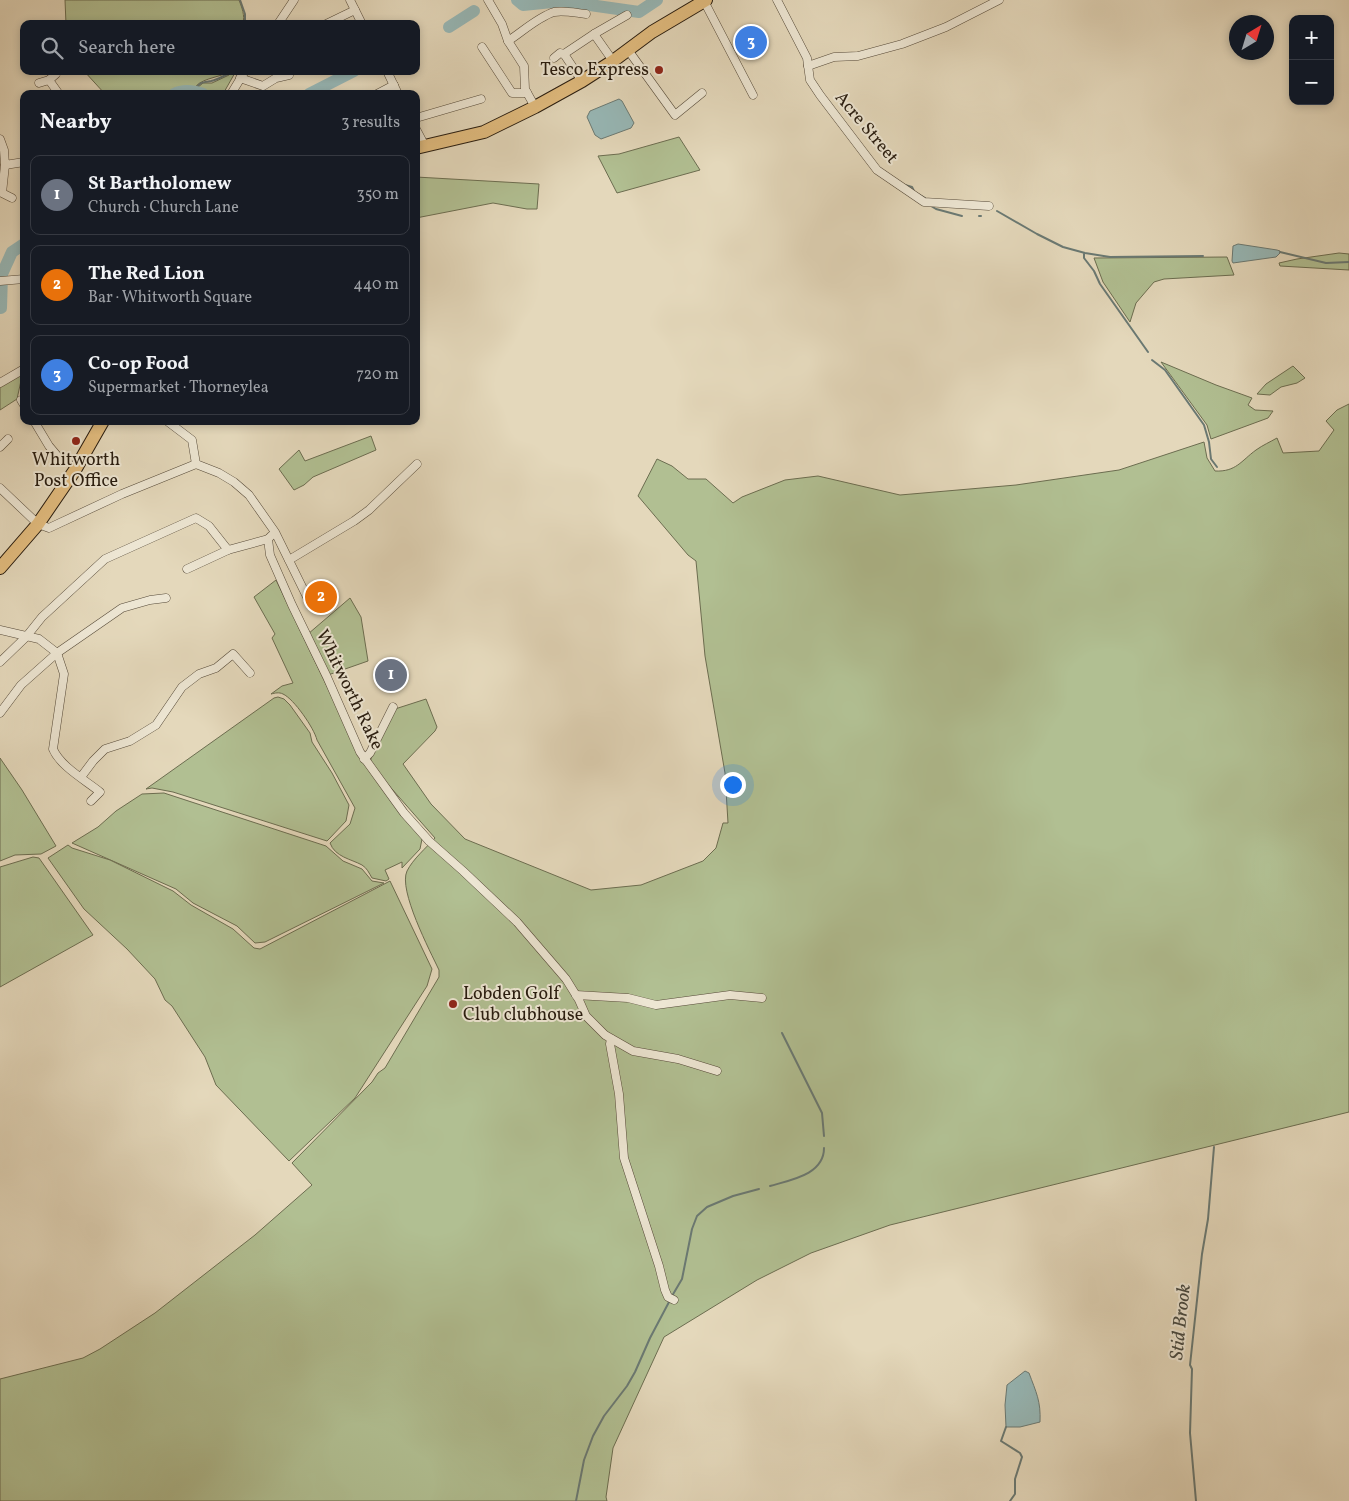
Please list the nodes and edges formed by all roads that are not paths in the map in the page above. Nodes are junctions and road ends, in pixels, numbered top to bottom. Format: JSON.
{"nodes":[{"id":1,"x":294,"y":0,"type":"edge"},
{"id":2,"x":350,"y":0,"type":"edge"},
{"id":3,"x":488,"y":0,"type":"edge"},
{"id":4,"x":777,"y":0,"type":"edge"},
{"id":5,"x":999,"y":0,"type":"edge"},
{"id":6,"x":705,"y":1,"type":"edge"},
{"id":7,"x":355,"y":10,"type":"junction"},
{"id":8,"x":586,"y":14,"type":"dead end"},
{"id":9,"x":627,"y":15,"type":"dead end"},
{"id":10,"x":281,"y":20,"type":"edge"},
{"id":11,"x":334,"y":20,"type":"edge"},
{"id":12,"x":360,"y":20,"type":"edge"},
{"id":13,"x":594,"y":34,"type":"junction"},
{"id":14,"x":508,"y":41,"type":"junction"},
{"id":15,"x":482,"y":47,"type":"dead end"},
{"id":16,"x":628,"y":50,"type":"junction"},
{"id":17,"x":564,"y":54,"type":"junction"},
{"id":18,"x":554,"y":58,"type":"dead end"},
{"id":19,"x":613,"y":61,"type":"junction"},
{"id":20,"x":808,"y":66,"type":"junction"},
{"id":21,"x":55,"y":75,"type":"edge"},
{"id":22,"x":242,"y":75,"type":"edge"},
{"id":23,"x":290,"y":75,"type":"dead end"},
{"id":24,"x":389,"y":75,"type":"edge"},
{"id":25,"x":49,"y":80,"type":"junction"},
{"id":26,"x":582,"y":81,"type":"junction"},
{"id":27,"x":39,"y":84,"type":"dead end"},
{"id":28,"x":394,"y":85,"type":"junction"},
{"id":29,"x":56,"y":90,"type":"edge"},
{"id":30,"x":233,"y":90,"type":"edge"},
{"id":31,"x":385,"y":90,"type":"edge"},
{"id":32,"x":396,"y":90,"type":"edge"},
{"id":33,"x":526,"y":93,"type":"junction"},
{"id":34,"x":702,"y":93,"type":"dead end"},
{"id":35,"x":754,"y":95,"type":"dead end"},
{"id":36,"x":481,"y":99,"type":"dead end"},
{"id":37,"x":535,"y":107,"type":"junction"},
{"id":38,"x":420,"y":117,"type":"edge"},
{"id":39,"x":0,"y":139,"type":"edge"},
{"id":40,"x":420,"y":147,"type":"edge"},
{"id":41,"x":20,"y":163,"type":"edge"},
{"id":42,"x":5,"y":165,"type":"junction"},
{"id":43,"x":1,"y":193,"type":"edge"},
{"id":44,"x":12,"y":198,"type":"dead end"},
{"id":45,"x":988,"y":206,"type":"dead end"},
{"id":46,"x":20,"y":279,"type":"edge"},
{"id":47,"x":0,"y":281,"type":"edge"},
{"id":48,"x":20,"y":371,"type":"edge"},
{"id":49,"x":0,"y":383,"type":"edge"},
{"id":50,"x":36,"y":425,"type":"edge"},
{"id":51,"x":101,"y":425,"type":"edge"},
{"id":52,"x":172,"y":425,"type":"edge"},
{"id":53,"x":8,"y":439,"type":"dead end"},
{"id":54,"x":0,"y":447,"type":"edge"},
{"id":55,"x":60,"y":459,"type":"dead end"},
{"id":56,"x":196,"y":464,"type":"junction"},
{"id":57,"x":417,"y":464,"type":"dead end"},
{"id":58,"x":0,"y":488,"type":"edge"},
{"id":59,"x":38,"y":524,"type":"junction"},
{"id":60,"x":275,"y":532,"type":"junction"},
{"id":61,"x":268,"y":539,"type":"junction"},
{"id":62,"x":228,"y":550,"type":"junction"},
{"id":63,"x":288,"y":560,"type":"junction"},
{"id":64,"x":0,"y":568,"type":"edge"},
{"id":65,"x":187,"y":569,"type":"dead end"},
{"id":66,"x":166,"y":598,"type":"dead end"},
{"id":67,"x":311,"y":605,"type":"dead end"},
{"id":68,"x":0,"y":630,"type":"edge"},
{"id":69,"x":26,"y":637,"type":"junction"},
{"id":70,"x":57,"y":652,"type":"junction"},
{"id":71,"x":0,"y":662,"type":"edge"},
{"id":72,"x":250,"y":673,"type":"dead end"},
{"id":73,"x":393,"y":706,"type":"dead end"},
{"id":74,"x":0,"y":713,"type":"edge"},
{"id":75,"x":364,"y":759,"type":"junction"},
{"id":76,"x":81,"y":777,"type":"junction"},
{"id":77,"x":91,"y":801,"type":"dead end"},
{"id":78,"x":576,"y":995,"type":"junction"},
{"id":79,"x":762,"y":998,"type":"dead end"},
{"id":80,"x":611,"y":1039,"type":"junction"},
{"id":81,"x":717,"y":1070,"type":"dead end"},
{"id":82,"x":674,"y":1300,"type":"dead end"}],
"edges":[{"from":1,"to":10,"type":"street"},
{"from":2,"to":7,"type":"street"},
{"from":3,"to":14,"type":"street"},
{"from":4,"to":20,"type":"street","name":"Acre Street"},
{"from":5,"to":20,"type":"street"},
{"from":6,"to":16,"type":"main road"},
{"from":6,"to":35,"type":"street"},
{"from":7,"to":11,"type":"street"},
{"from":7,"to":12,"type":"street"},
{"from":8,"to":14,"type":"street"},
{"from":9,"to":13,"type":"street"},
{"from":13,"to":17,"type":"street"},
{"from":13,"to":19,"type":"street"},
{"from":14,"to":33,"type":"street"},
{"from":15,"to":33,"type":"street"},
{"from":16,"to":19,"type":"main road"},
{"from":16,"to":34,"type":"street"},
{"from":17,"to":18,"type":"street"},
{"from":17,"to":26,"type":"street"},
{"from":19,"to":26,"type":"main road"},
{"from":20,"to":45,"type":"street","name":"Acre Street"},
{"from":21,"to":25,"type":"street"},
{"from":22,"to":23,"type":"street"},
{"from":22,"to":30,"type":"street"},
{"from":24,"to":28,"type":"street"},
{"from":25,"to":27,"type":"street"},
{"from":25,"to":29,"type":"street"},
{"from":26,"to":37,"type":"main road"},
{"from":28,"to":31,"type":"street"},
{"from":28,"to":32,"type":"street"},
{"from":33,"to":37,"type":"street"},
{"from":36,"to":38,"type":"street"},
{"from":37,"to":40,"type":"main road"},
{"from":39,"to":42,"type":"street"},
{"from":41,"to":42,"type":"street"},
{"from":42,"to":43,"type":"street"},
{"from":43,"to":44,"type":"street"},
{"from":46,"to":47,"type":"street"},
{"from":48,"to":49,"type":"street"},
{"from":50,"to":55,"type":"street"},
{"from":51,"to":59,"type":"main road"},
{"from":52,"to":56,"type":"street"},
{"from":53,"to":54,"type":"street"},
{"from":56,"to":59,"type":"street"},
{"from":56,"to":60,"type":"street"},
{"from":57,"to":63,"type":"street"},
{"from":58,"to":59,"type":"street"},
{"from":59,"to":64,"type":"main road"},
{"from":60,"to":61,"type":"street"},
{"from":60,"to":63,"type":"street"},
{"from":61,"to":62,"type":"street"},
{"from":61,"to":75,"type":"street","name":"Whitworth Rake"},
{"from":62,"to":65,"type":"street"},
{"from":62,"to":69,"type":"street"},
{"from":63,"to":67,"type":"street"},
{"from":66,"to":70,"type":"street"},
{"from":68,"to":69,"type":"street"},
{"from":69,"to":70,"type":"street"},
{"from":69,"to":71,"type":"street"},
{"from":70,"to":74,"type":"street"},
{"from":70,"to":76,"type":"street"},
{"from":72,"to":76,"type":"street"},
{"from":73,"to":75,"type":"street"},
{"from":75,"to":78,"type":"street","name":"Whitworth Rake"},
{"from":76,"to":77,"type":"street"},
{"from":78,"to":79,"type":"street"},
{"from":78,"to":80,"type":"street","name":"Whitworth Rake"},
{"from":80,"to":81,"type":"street","name":"Whitworth Rake"},
{"from":80,"to":82,"type":"street"}]}
